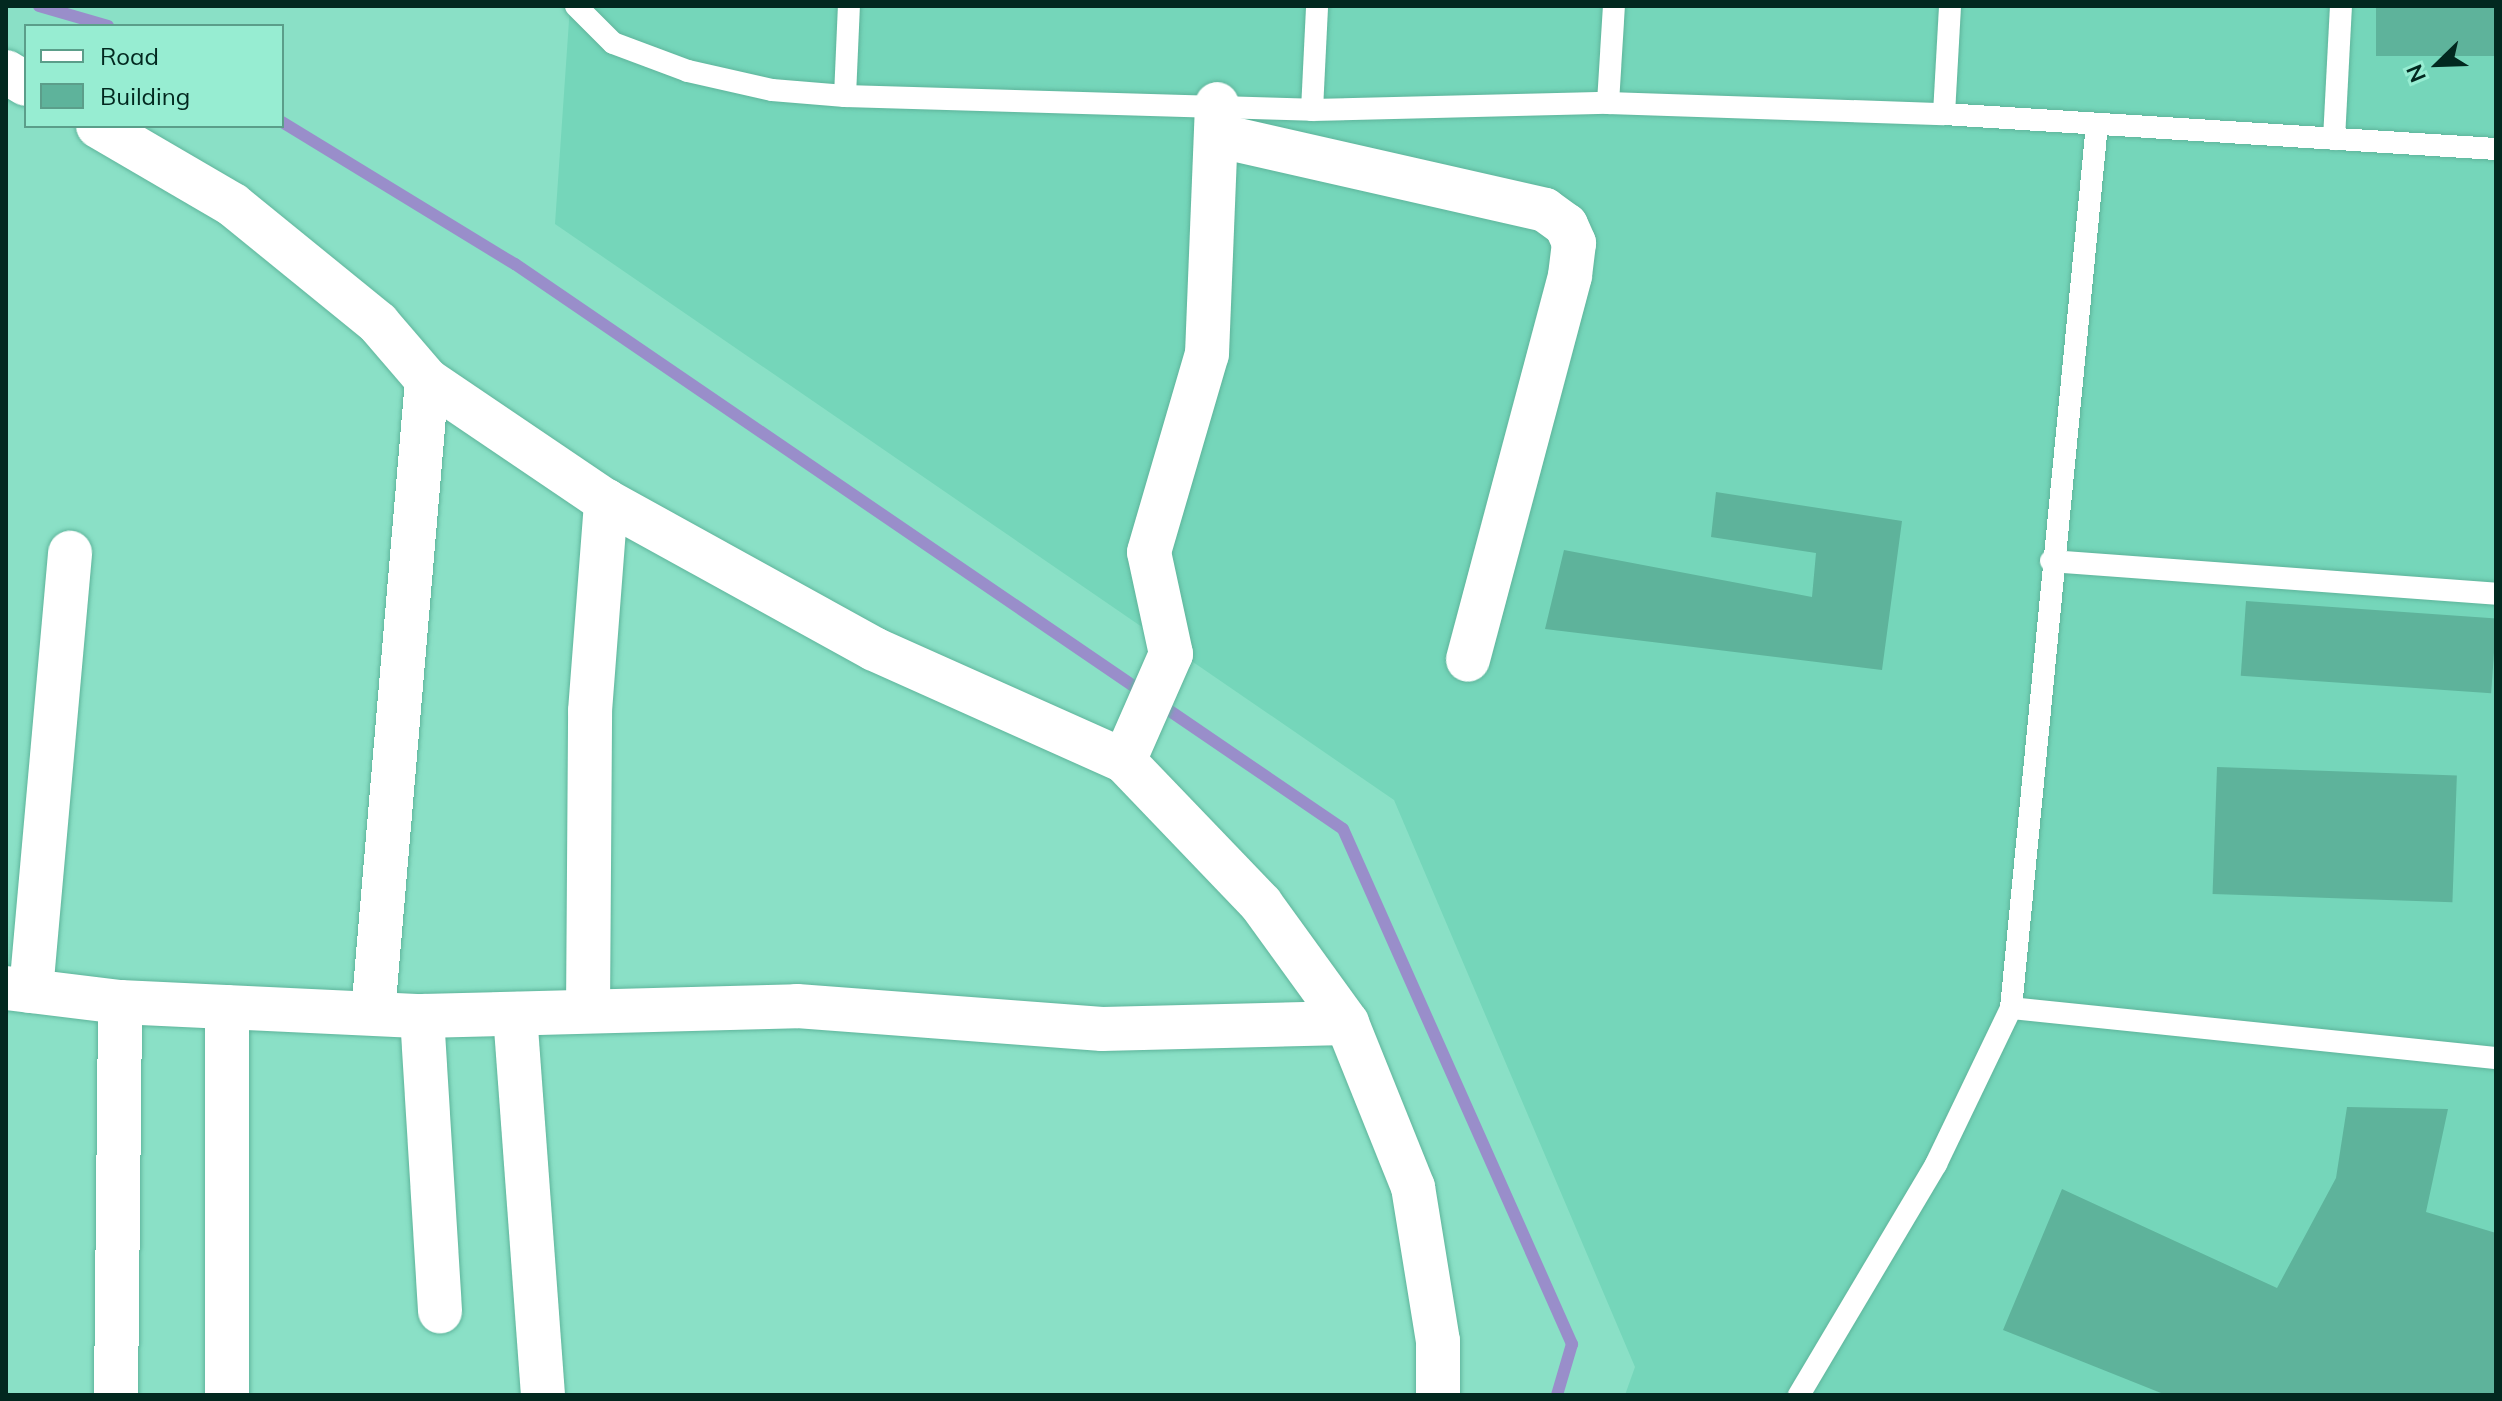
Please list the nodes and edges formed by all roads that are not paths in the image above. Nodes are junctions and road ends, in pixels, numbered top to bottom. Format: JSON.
{"nodes":[{"id":1,"x":576,"y":6,"type":"edge"},
{"id":2,"x":849,"y":6,"type":"edge"},
{"id":3,"x":1317,"y":6,"type":"edge"},
{"id":4,"x":1614,"y":6,"type":"edge"},
{"id":5,"x":1950,"y":6,"type":"edge"},
{"id":6,"x":2341,"y":6,"type":"edge"},
{"id":7,"x":6,"y":72,"type":"edge"},
{"id":8,"x":24,"y":83,"type":"edge"},
{"id":9,"x":845,"y":96,"type":"junction"},
{"id":10,"x":1608,"y":103,"type":"junction"},
{"id":11,"x":1312,"y":110,"type":"junction"},
{"id":12,"x":1944,"y":114,"type":"junction"},
{"id":13,"x":1219,"y":120,"type":"junction"},
{"id":14,"x":2097,"y":124,"type":"junction"},
{"id":15,"x":101,"y":128,"type":"edge"},
{"id":16,"x":2334,"y":139,"type":"junction"},
{"id":17,"x":2496,"y":149,"type":"edge"},
{"id":18,"x":427,"y":380,"type":"junction"},
{"id":19,"x":606,"y":501,"type":"junction"},
{"id":20,"x":70,"y":553,"type":"dead end"},
{"id":21,"x":2051,"y":561,"type":"junction"},
{"id":22,"x":2496,"y":594,"type":"edge"},
{"id":23,"x":1468,"y":660,"type":"dead end"},
{"id":24,"x":1132,"y":748,"type":"junction"},
{"id":25,"x":18,"y":989,"type":"edge"},
{"id":26,"x":120,"y":1002,"type":"junction"},
{"id":27,"x":227,"y":1007,"type":"junction"},
{"id":28,"x":2011,"y":1008,"type":"junction"},
{"id":29,"x":588,"y":1011,"type":"junction"},
{"id":30,"x":373,"y":1013,"type":"junction"},
{"id":31,"x":515,"y":1014,"type":"junction"},
{"id":32,"x":422,"y":1016,"type":"junction"},
{"id":33,"x":1347,"y":1023,"type":"junction"},
{"id":34,"x":2496,"y":1058,"type":"edge"},
{"id":35,"x":440,"y":1311,"type":"dead end"},
{"id":36,"x":116,"y":1395,"type":"edge"},
{"id":37,"x":227,"y":1395,"type":"edge"},
{"id":38,"x":543,"y":1395,"type":"edge"},
{"id":39,"x":1438,"y":1395,"type":"edge"},
{"id":40,"x":1799,"y":1395,"type":"edge"}],
"edges":[{"from":1,"to":9,"type":"lane"},
{"from":2,"to":9,"type":"lane"},
{"from":3,"to":11,"type":"lane"},
{"from":4,"to":10,"type":"lane"},
{"from":5,"to":12,"type":"lane"},
{"from":6,"to":16,"type":"lane"},
{"from":7,"to":8,"type":"street"},
{"from":9,"to":13,"type":"lane"},
{"from":10,"to":11,"type":"lane"},
{"from":10,"to":12,"type":"lane"},
{"from":11,"to":13,"type":"lane"},
{"from":12,"to":14,"type":"lane"},
{"from":13,"to":23,"type":"street"},
{"from":13,"to":24,"type":"street"},
{"from":14,"to":16,"type":"lane"},
{"from":14,"to":21,"type":"lane"},
{"from":15,"to":18,"type":"street"},
{"from":16,"to":17,"type":"lane"},
{"from":18,"to":19,"type":"street"},
{"from":18,"to":30,"type":"street"},
{"from":19,"to":24,"type":"street"},
{"from":19,"to":29,"type":"street"},
{"from":20,"to":25,"type":"street"},
{"from":21,"to":22,"type":"lane"},
{"from":21,"to":28,"type":"lane"},
{"from":24,"to":33,"type":"street"},
{"from":25,"to":26,"type":"street"},
{"from":26,"to":27,"type":"street"},
{"from":26,"to":36,"type":"street"},
{"from":27,"to":30,"type":"street"},
{"from":27,"to":37,"type":"street"},
{"from":28,"to":34,"type":"lane"},
{"from":28,"to":40,"type":"lane"},
{"from":29,"to":31,"type":"street"},
{"from":29,"to":33,"type":"street"},
{"from":30,"to":32,"type":"street"},
{"from":31,"to":32,"type":"street"},
{"from":31,"to":38,"type":"street"},
{"from":32,"to":35,"type":"street"},
{"from":33,"to":39,"type":"street"}]}
